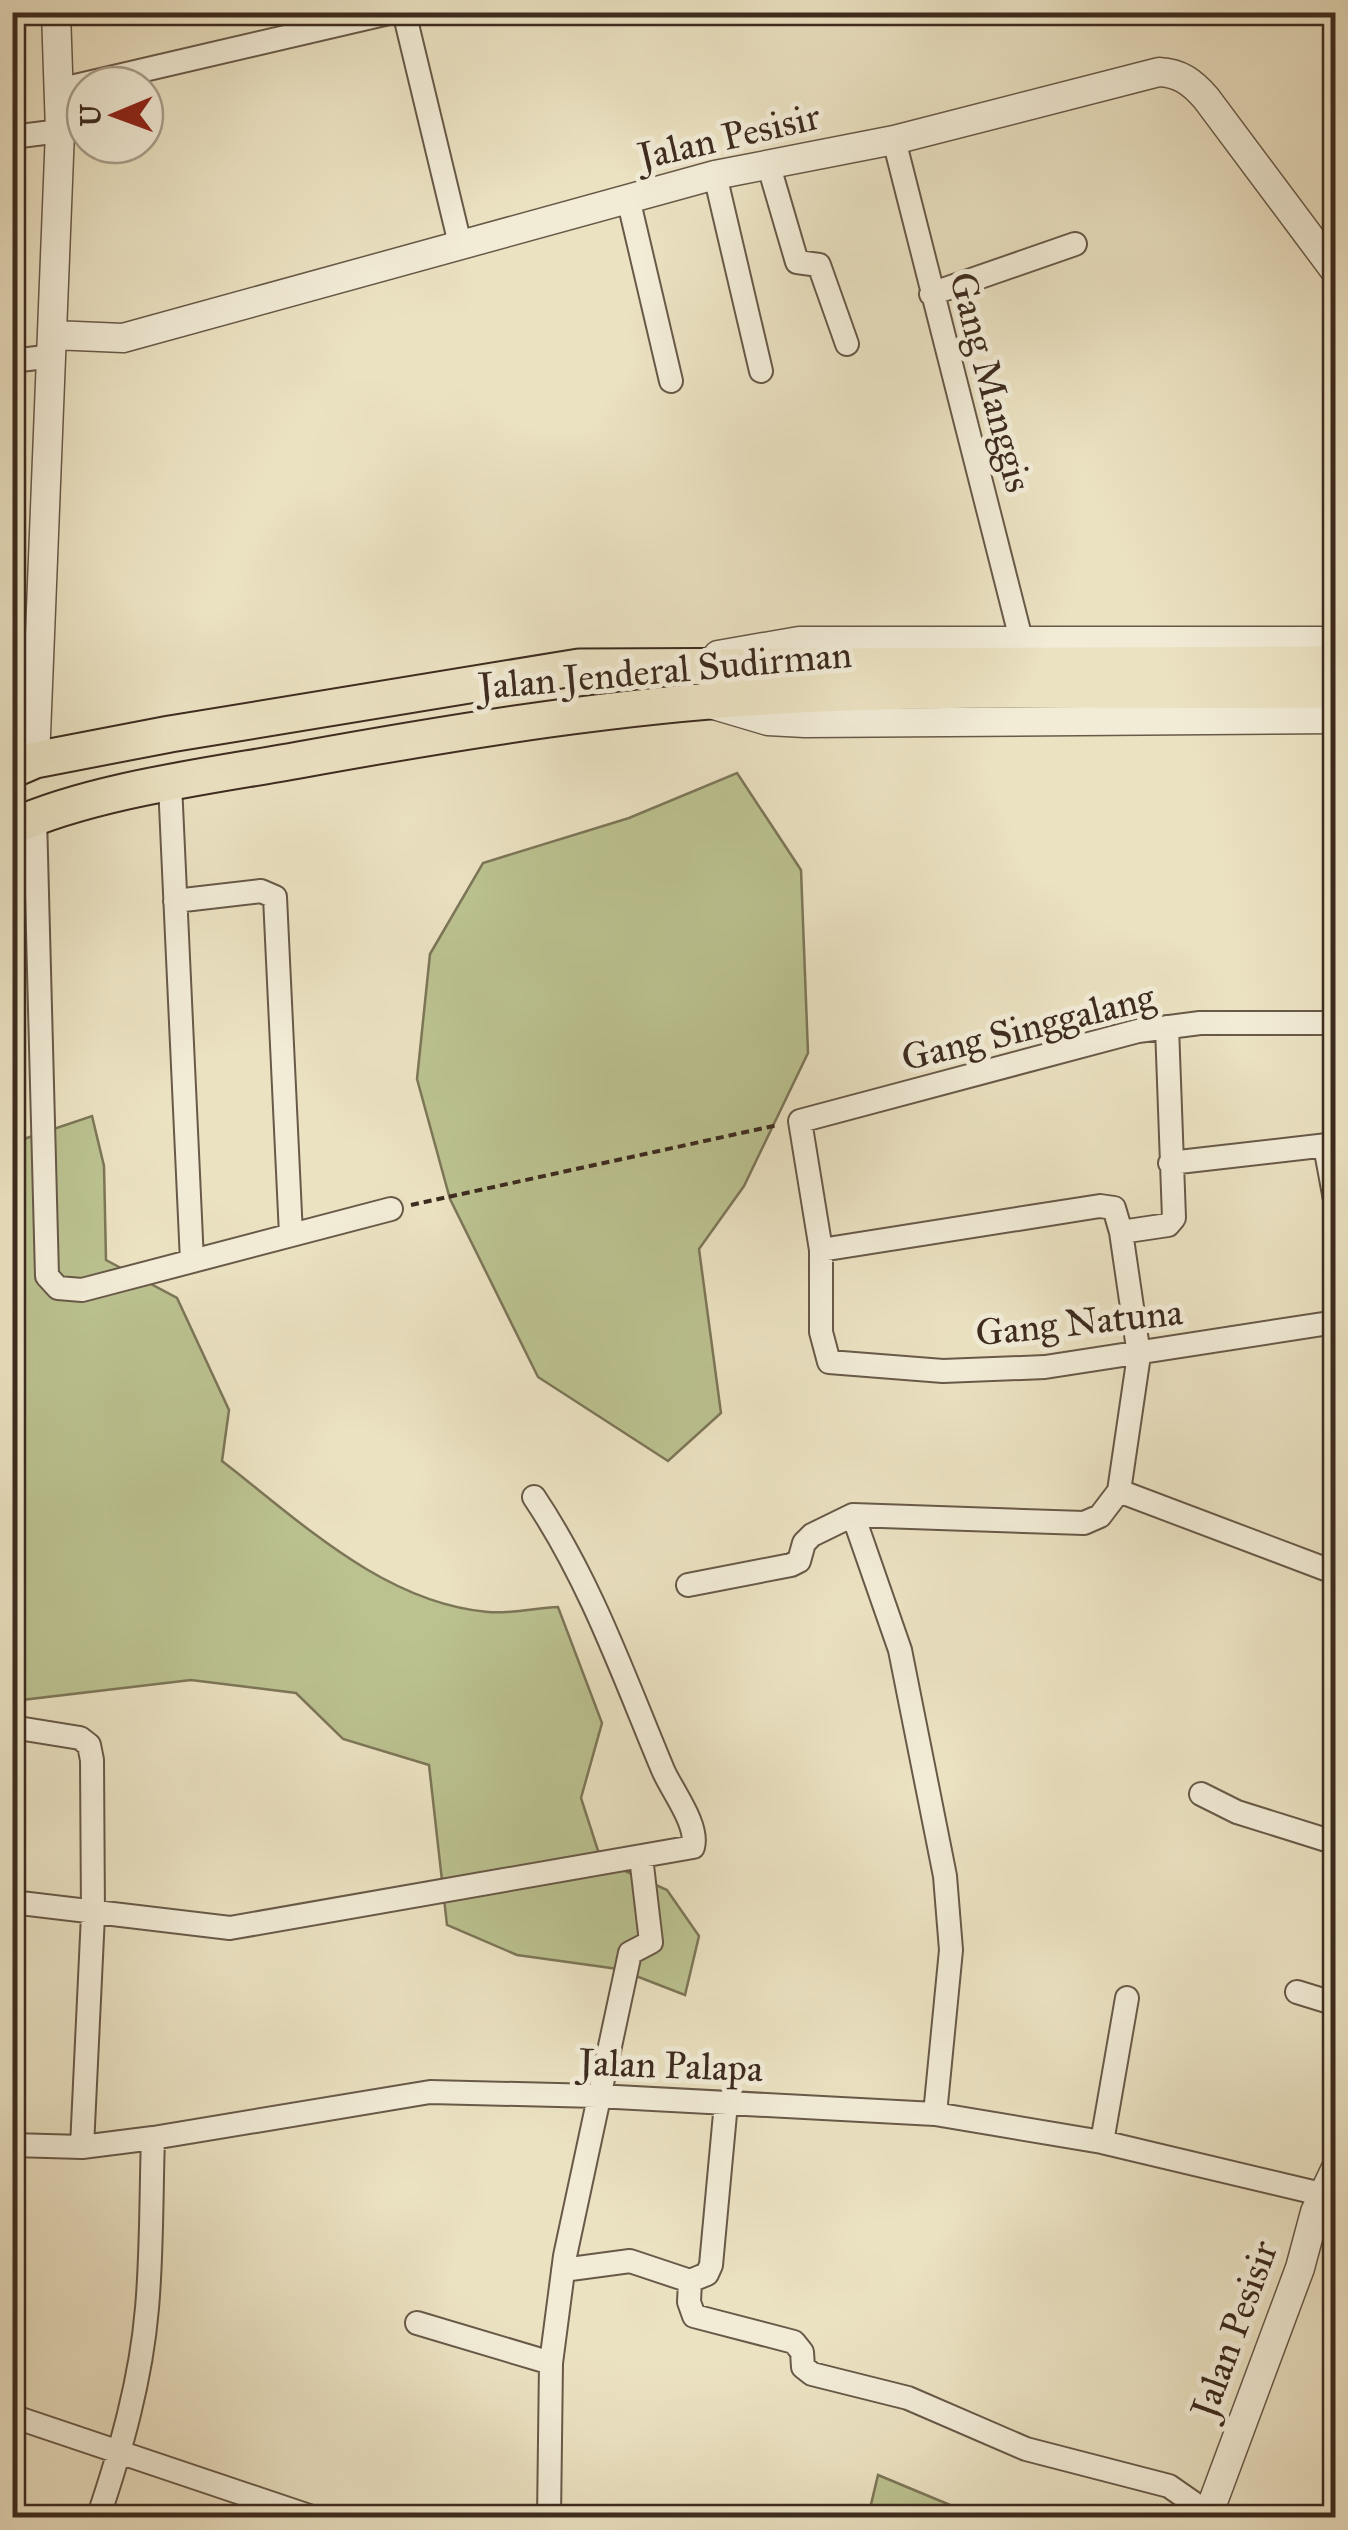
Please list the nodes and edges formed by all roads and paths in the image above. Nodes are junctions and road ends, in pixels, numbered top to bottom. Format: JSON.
{"nodes":[{"id":1,"x":56,"y":12,"type":"edge"},
{"id":2,"x":393,"y":12,"type":"edge"},
{"id":3,"x":404,"y":12,"type":"edge"},
{"id":4,"x":58,"y":90,"type":"junction"},
{"id":5,"x":60,"y":131,"type":"junction"},
{"id":6,"x":12,"y":137,"type":"edge"},
{"id":7,"x":894,"y":140,"type":"junction"},
{"id":8,"x":768,"y":162,"type":"junction"},
{"id":9,"x":715,"y":175,"type":"junction"},
{"id":10,"x":628,"y":198,"type":"junction"},
{"id":11,"x":460,"y":244,"type":"junction"},
{"id":12,"x":1075,"y":244,"type":"dead end"},
{"id":13,"x":1336,"y":272,"type":"edge"},
{"id":14,"x":931,"y":294,"type":"junction"},
{"id":15,"x":847,"y":344,"type":"dead end"},
{"id":16,"x":53,"y":345,"type":"junction"},
{"id":17,"x":12,"y":362,"type":"edge"},
{"id":18,"x":761,"y":371,"type":"dead end"},
{"id":19,"x":670,"y":381,"type":"dead end"},
{"id":20,"x":1022,"y":642,"type":"junction"},
{"id":21,"x":1336,"y":642,"type":"edge"},
{"id":22,"x":1336,"y":664,"type":"edge"},
{"id":23,"x":800,"y":681,"type":"junction"},
{"id":24,"x":703,"y":685,"type":"junction"},
{"id":25,"x":1336,"y":690,"type":"edge"},
{"id":26,"x":1336,"y":719,"type":"edge"},
{"id":27,"x":24,"y":765,"type":"edge"},
{"id":28,"x":170,"y":784,"type":"junction"},
{"id":29,"x":24,"y":822,"type":"edge"},
{"id":30,"x":174,"y":901,"type":"junction"},
{"id":31,"x":1336,"y":1023,"type":"edge"},
{"id":32,"x":1167,"y":1027,"type":"junction"},
{"id":33,"x":800,"y":1121,"type":"junction"},
{"id":34,"x":1330,"y":1145,"type":"edge"},
{"id":35,"x":1170,"y":1163,"type":"junction"},
{"id":36,"x":1336,"y":1205,"type":"edge"},
{"id":37,"x":392,"y":1209,"type":"joint"},
{"id":38,"x":1121,"y":1232,"type":"junction"},
{"id":39,"x":291,"y":1235,"type":"junction"},
{"id":40,"x":820,"y":1250,"type":"junction"},
{"id":41,"x":192,"y":1261,"type":"junction"},
{"id":42,"x":1336,"y":1322,"type":"edge"},
{"id":43,"x":1139,"y":1355,"type":"junction"},
{"id":44,"x":1119,"y":1490,"type":"junction"},
{"id":45,"x":534,"y":1497,"type":"dead end"},
{"id":46,"x":853,"y":1515,"type":"junction"},
{"id":47,"x":1336,"y":1574,"type":"edge"},
{"id":48,"x":688,"y":1586,"type":"dead end"},
{"id":49,"x":12,"y":1727,"type":"edge"},
{"id":50,"x":1202,"y":1794,"type":"dead end"},
{"id":51,"x":1336,"y":1843,"type":"edge"},
{"id":52,"x":641,"y":1858,"type":"junction"},
{"id":53,"x":12,"y":1902,"type":"edge"},
{"id":54,"x":93,"y":1915,"type":"junction"},
{"id":55,"x":1297,"y":1992,"type":"dead end"},
{"id":56,"x":1127,"y":1998,"type":"dead end"},
{"id":57,"x":1336,"y":2004,"type":"edge"},
{"id":58,"x":597,"y":2096,"type":"junction"},
{"id":59,"x":726,"y":2103,"type":"junction"},
{"id":60,"x":935,"y":2114,"type":"junction"},
{"id":61,"x":153,"y":2138,"type":"junction"},
{"id":62,"x":1102,"y":2142,"type":"junction"},
{"id":63,"x":12,"y":2145,"type":"edge"},
{"id":64,"x":82,"y":2147,"type":"junction"},
{"id":65,"x":1336,"y":2168,"type":"edge"},
{"id":66,"x":1324,"y":2210,"type":"edge"},
{"id":67,"x":563,"y":2270,"type":"junction"},
{"id":68,"x":690,"y":2281,"type":"junction"},
{"id":69,"x":417,"y":2323,"type":"dead end"},
{"id":70,"x":551,"y":2363,"type":"junction"},
{"id":71,"x":12,"y":2416,"type":"edge"},
{"id":72,"x":120,"y":2453,"type":"junction"},
{"id":73,"x":1210,"y":2516,"type":"edge"},
{"id":74,"x":98,"y":2518,"type":"edge"},
{"id":75,"x":314,"y":2518,"type":"edge"},
{"id":76,"x":549,"y":2518,"type":"edge"}],
"edges":[{"from":1,"to":4,"type":"street"},
{"from":2,"to":4,"type":"street"},
{"from":3,"to":11,"type":"street"},
{"from":4,"to":5,"type":"street"},
{"from":5,"to":6,"type":"street"},
{"from":5,"to":16,"type":"street"},
{"from":7,"to":8,"type":"street","name":"Jalan Pesisir"},
{"from":7,"to":13,"type":"street","name":"Jalan Pesisir"},
{"from":7,"to":14,"type":"street","name":"Gang Manggis"},
{"from":8,"to":9,"type":"street","name":"Jalan Pesisir"},
{"from":8,"to":15,"type":"street"},
{"from":9,"to":10,"type":"street","name":"Jalan Pesisir"},
{"from":9,"to":18,"type":"street"},
{"from":10,"to":11,"type":"street","name":"Jalan Pesisir"},
{"from":10,"to":19,"type":"street"},
{"from":11,"to":16,"type":"street","name":"Jalan Pesisir"},
{"from":12,"to":14,"type":"street"},
{"from":14,"to":20,"type":"street","name":"Gang Manggis"},
{"from":16,"to":17,"type":"street"},
{"from":16,"to":27,"type":"street"},
{"from":20,"to":21,"type":"street"},
{"from":20,"to":24,"type":"street"},
{"from":22,"to":23,"type":"main road","name":"Jalan Jenderal Sudirman"},
{"from":23,"to":24,"type":"main road","name":"Jalan Jenderal Sudirman"},
{"from":23,"to":25,"type":"main road","name":"Jalan Jenderal Sudirman"},
{"from":24,"to":26,"type":"street"},
{"from":24,"to":27,"type":"main road","name":"Jalan Jenderal Sudirman"},
{"from":24,"to":28,"type":"main road","name":"Jalan Jenderal Sudirman"},
{"from":28,"to":29,"type":"main road","name":"Jalan Jenderal Sudirman"},
{"from":28,"to":30,"type":"street"},
{"from":29,"to":41,"type":"street"},
{"from":30,"to":39,"type":"street"},
{"from":30,"to":41,"type":"street"},
{"from":31,"to":32,"type":"street","name":"Gang Singgalang"},
{"from":32,"to":33,"type":"street","name":"Gang Singgalang"},
{"from":32,"to":35,"type":"street"},
{"from":33,"to":37,"type":"path"},
{"from":33,"to":40,"type":"street"},
{"from":34,"to":35,"type":"street"},
{"from":34,"to":36,"type":"street"},
{"from":35,"to":38,"type":"street"},
{"from":37,"to":39,"type":"street"},
{"from":38,"to":40,"type":"street"},
{"from":38,"to":43,"type":"street"},
{"from":39,"to":41,"type":"street"},
{"from":40,"to":43,"type":"street","name":"Gang Natuna"},
{"from":42,"to":43,"type":"street","name":"Gang Natuna"},
{"from":43,"to":44,"type":"street"},
{"from":44,"to":46,"type":"street"},
{"from":44,"to":47,"type":"street"},
{"from":45,"to":52,"type":"street"},
{"from":46,"to":48,"type":"street"},
{"from":46,"to":60,"type":"street"},
{"from":49,"to":54,"type":"street"},
{"from":50,"to":51,"type":"street"},
{"from":52,"to":54,"type":"street"},
{"from":52,"to":58,"type":"street"},
{"from":53,"to":54,"type":"street"},
{"from":54,"to":64,"type":"street"},
{"from":55,"to":57,"type":"street"},
{"from":56,"to":62,"type":"street"},
{"from":58,"to":59,"type":"street","name":"Jalan Palapa"},
{"from":58,"to":61,"type":"street","name":"Jalan Palapa"},
{"from":58,"to":67,"type":"street"},
{"from":59,"to":60,"type":"street","name":"Jalan Palapa"},
{"from":59,"to":68,"type":"street"},
{"from":60,"to":62,"type":"street","name":"Jalan Palapa"},
{"from":61,"to":64,"type":"street","name":"Jalan Palapa"},
{"from":61,"to":72,"type":"street"},
{"from":62,"to":66,"type":"street","name":"Jalan Palapa"},
{"from":63,"to":64,"type":"street","name":"Jalan Palapa"},
{"from":65,"to":66,"type":"street","name":"Jalan Pesisir"},
{"from":66,"to":73,"type":"street","name":"Jalan Pesisir"},
{"from":67,"to":68,"type":"street"},
{"from":67,"to":70,"type":"street"},
{"from":68,"to":73,"type":"street"},
{"from":69,"to":70,"type":"street"},
{"from":70,"to":76,"type":"street"},
{"from":71,"to":72,"type":"street"},
{"from":72,"to":74,"type":"street"},
{"from":72,"to":75,"type":"street"}]}
